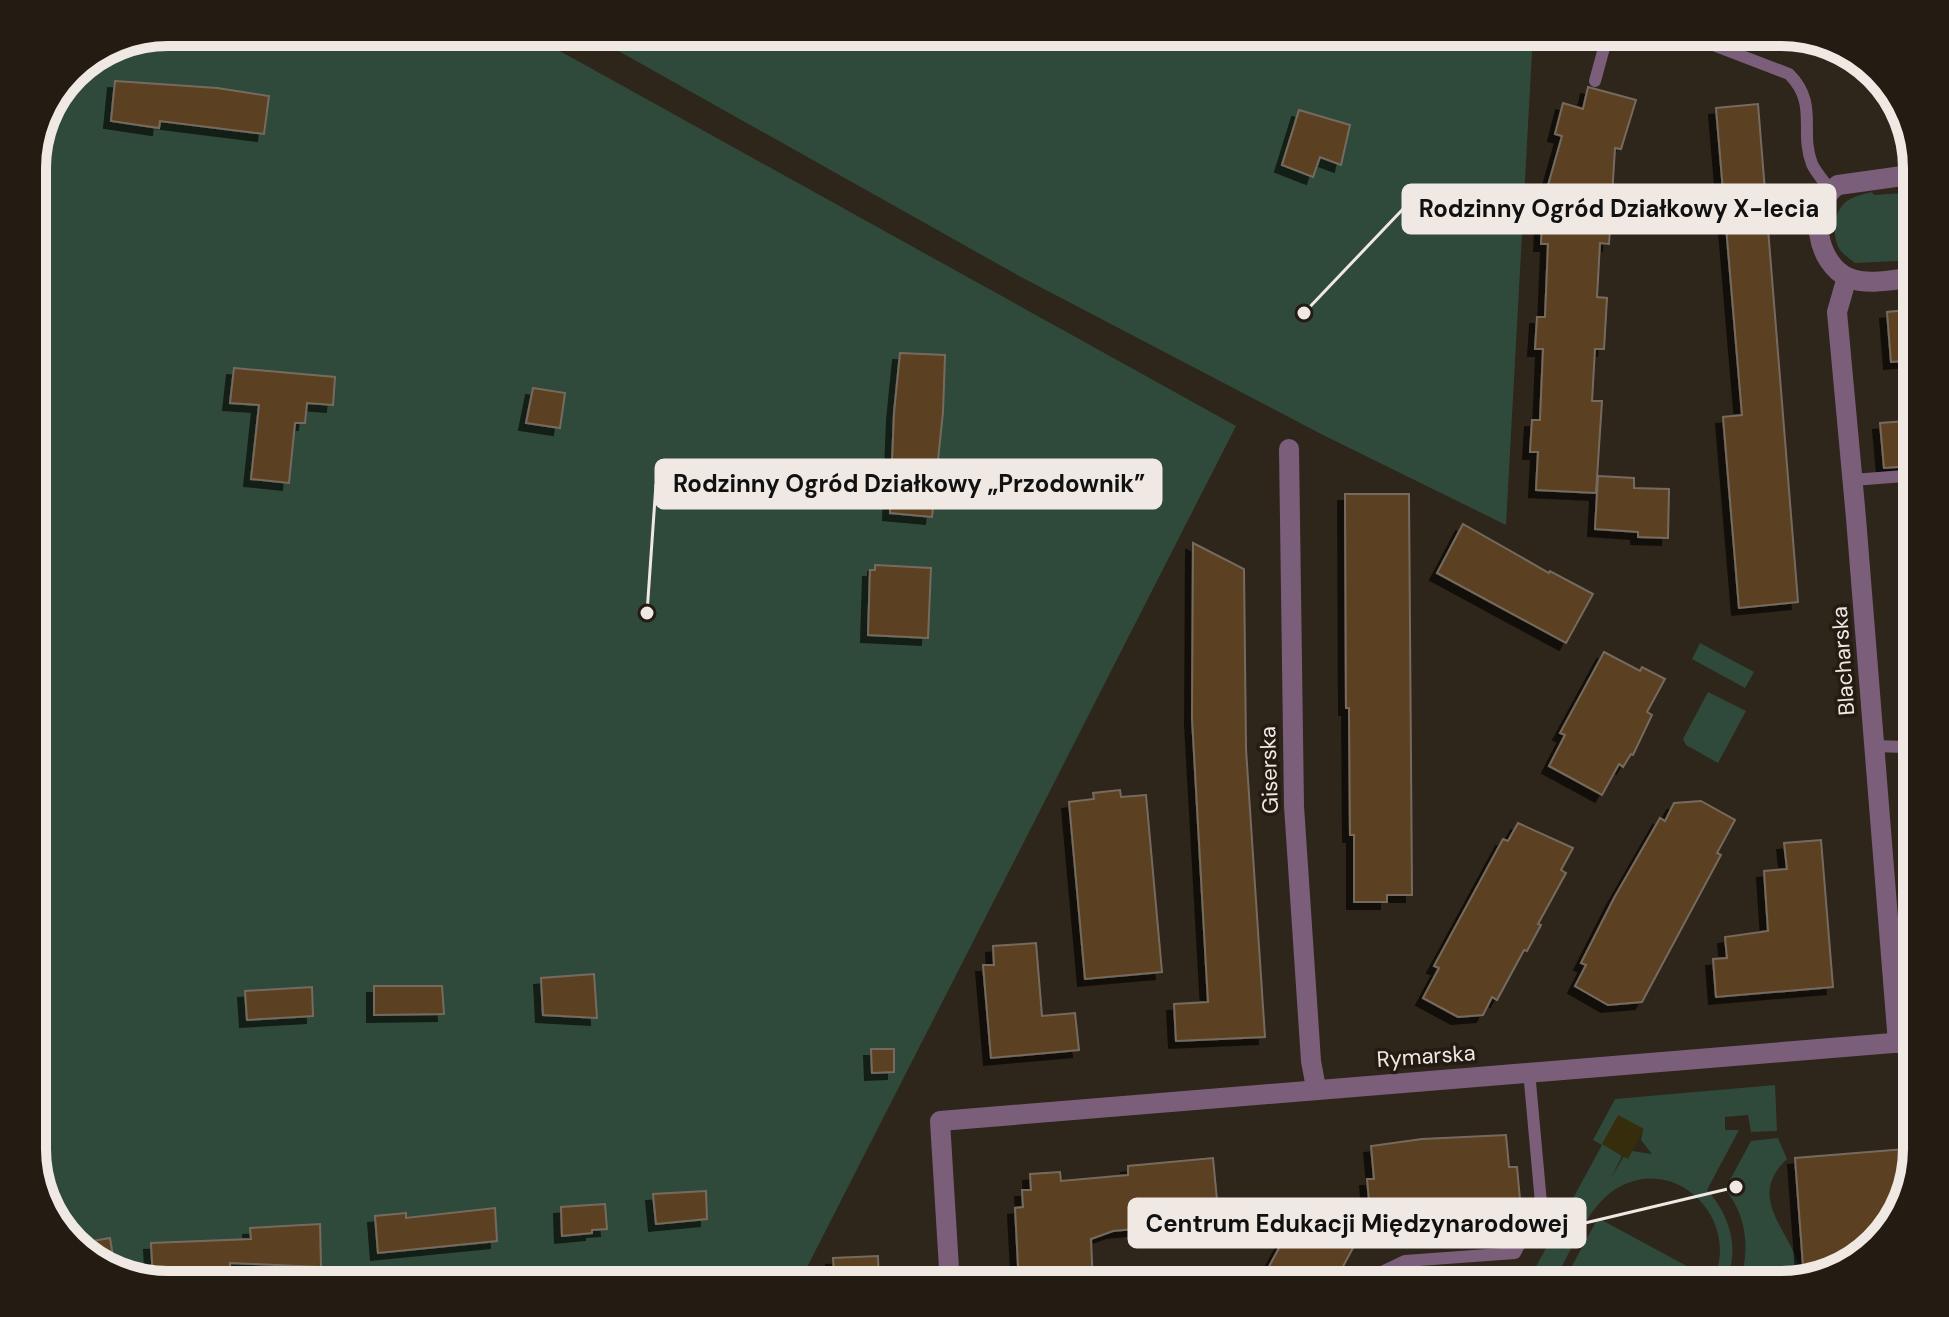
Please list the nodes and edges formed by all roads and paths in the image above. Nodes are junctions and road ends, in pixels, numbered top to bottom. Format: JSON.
{"nodes":[{"id":1,"x":1604,"y":46,"type":"edge"},
{"id":2,"x":1717,"y":46,"type":"edge"},
{"id":3,"x":1595,"y":81,"type":"dead end"},
{"id":4,"x":1903,"y":176,"type":"edge"},
{"id":5,"x":1830,"y":190,"type":"junction"},
{"id":6,"x":1847,"y":277,"type":"junction"},
{"id":7,"x":1903,"y":278,"type":"edge"},
{"id":8,"x":1289,"y":449,"type":"dead end"},
{"id":9,"x":1903,"y":476,"type":"edge"},
{"id":10,"x":1853,"y":480,"type":"junction"},
{"id":11,"x":1873,"y":746,"type":"junction"},
{"id":12,"x":1903,"y":747,"type":"edge"},
{"id":13,"x":1903,"y":1000,"type":"edge"},
{"id":14,"x":1903,"y":1042,"type":"edge"},
{"id":15,"x":1529,"y":1071,"type":"junction"},
{"id":16,"x":1316,"y":1088,"type":"junction"},
{"id":17,"x":949,"y":1271,"type":"edge"},
{"id":18,"x":1384,"y":1271,"type":"edge"}],
"edges":[{"from":1,"to":3,"type":"lane"},
{"from":2,"to":5,"type":"lane"},
{"from":4,"to":5,"type":"street"},
{"from":5,"to":6,"type":"street"},
{"from":6,"to":7,"type":"street"},
{"from":6,"to":10,"type":"street","name":"Blacharska"},
{"from":8,"to":16,"type":"street","name":"Giserska"},
{"from":9,"to":10,"type":"lane"},
{"from":10,"to":11,"type":"street","name":"Blacharska"},
{"from":11,"to":12,"type":"lane"},
{"from":11,"to":13,"type":"street","name":"Blacharska"},
{"from":14,"to":15,"type":"street","name":"Rymarska"},
{"from":15,"to":16,"type":"street","name":"Rymarska"},
{"from":15,"to":18,"type":"lane"},
{"from":16,"to":17,"type":"street","name":"Rymarska"}]}
